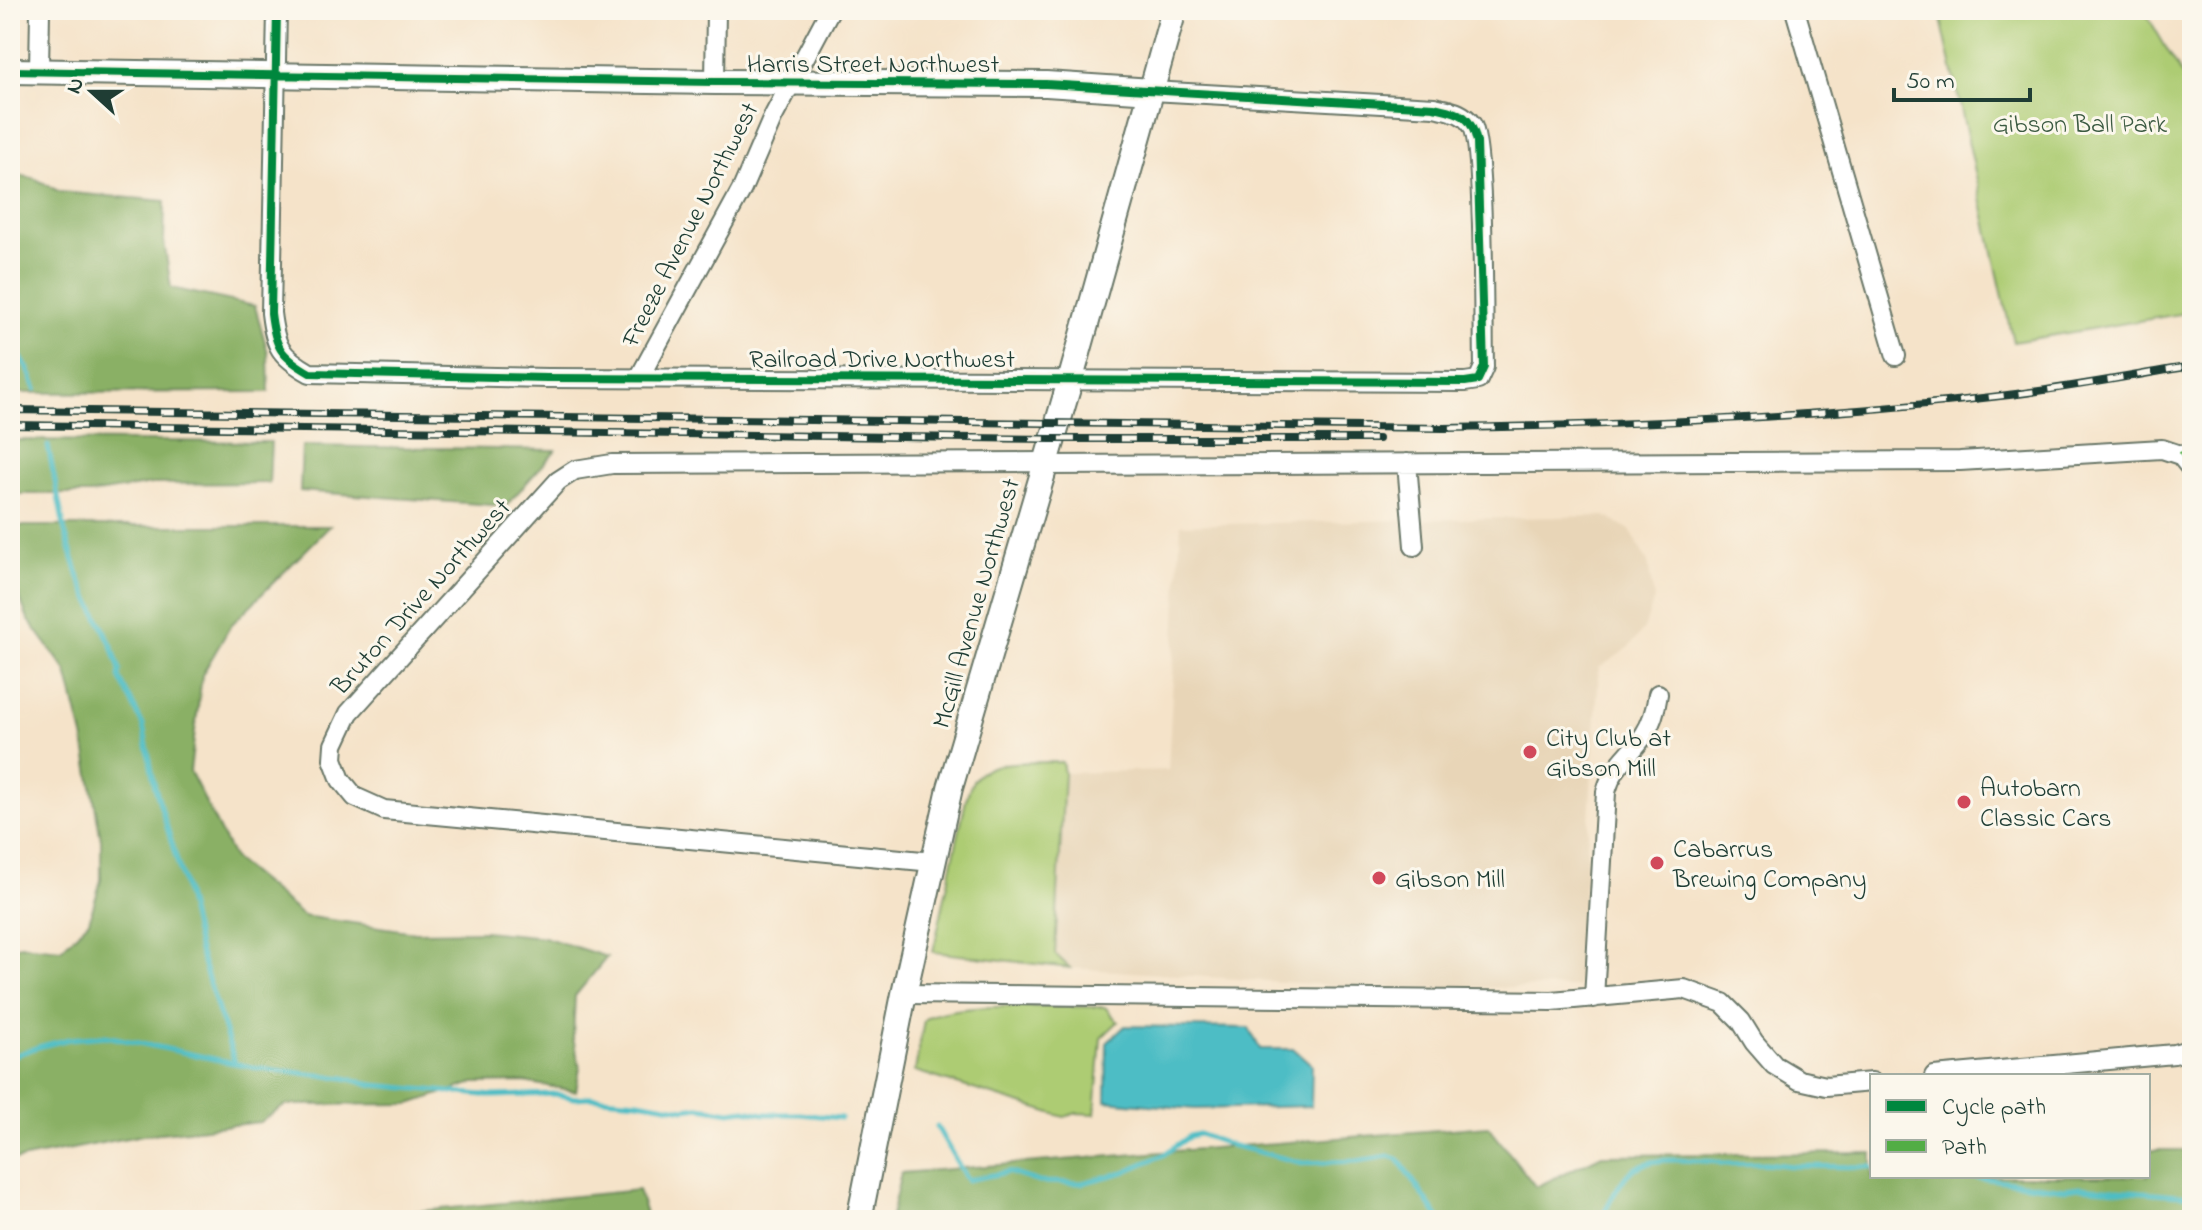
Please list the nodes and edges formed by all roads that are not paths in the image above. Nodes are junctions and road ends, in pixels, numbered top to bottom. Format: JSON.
{"nodes":[{"id":1,"x":40,"y":10,"type":"edge"},
{"id":2,"x":277,"y":10,"type":"edge"},
{"id":3,"x":716,"y":10,"type":"edge"},
{"id":4,"x":830,"y":10,"type":"edge"},
{"id":5,"x":1174,"y":10,"type":"edge"},
{"id":6,"x":1795,"y":10,"type":"edge"},
{"id":7,"x":10,"y":71,"type":"edge"},
{"id":8,"x":39,"y":71,"type":"junction"},
{"id":9,"x":277,"y":75,"type":"junction"},
{"id":10,"x":715,"y":82,"type":"junction"},
{"id":11,"x":791,"y":83,"type":"junction"},
{"id":12,"x":1152,"y":91,"type":"junction"},
{"id":13,"x":1896,"y":356,"type":"dead end"},
{"id":14,"x":639,"y":378,"type":"junction"},
{"id":15,"x":1071,"y":378,"type":"junction"},
{"id":16,"x":1478,"y":380,"type":"joint"},
{"id":17,"x":1045,"y":463,"type":"junction"},
{"id":18,"x":1407,"y":463,"type":"junction"},
{"id":19,"x":2192,"y":470,"type":"edge"},
{"id":20,"x":1414,"y":546,"type":"dead end"},
{"id":21,"x":1658,"y":694,"type":"dead end"},
{"id":22,"x":933,"y":862,"type":"junction"},
{"id":23,"x":904,"y":994,"type":"junction"},
{"id":24,"x":1594,"y":998,"type":"junction"},
{"id":25,"x":2192,"y":1049,"type":"edge"},
{"id":26,"x":1956,"y":1074,"type":"edge"},
{"id":27,"x":1870,"y":1082,"type":"edge"},
{"id":28,"x":859,"y":1220,"type":"edge"}],
"edges":[{"from":1,"to":8,"type":"street"},
{"from":2,"to":9,"type":"street"},
{"from":3,"to":10,"type":"street"},
{"from":4,"to":11,"type":"street","name":"Freeze Avenue Northwest"},
{"from":5,"to":12,"type":"street","name":"McGill Avenue Northwest"},
{"from":6,"to":13,"type":"street"},
{"from":7,"to":8,"type":"street","name":"Harris Street Northwest"},
{"from":8,"to":9,"type":"street","name":"Harris Street Northwest"},
{"from":9,"to":10,"type":"street","name":"Harris Street Northwest"},
{"from":9,"to":14,"type":"street","name":"Railroad Drive Northwest"},
{"from":10,"to":11,"type":"street","name":"Harris Street Northwest"},
{"from":11,"to":12,"type":"street","name":"Harris Street Northwest"},
{"from":11,"to":14,"type":"street","name":"Freeze Avenue Northwest"},
{"from":12,"to":15,"type":"street","name":"McGill Avenue Northwest"},
{"from":12,"to":16,"type":"street","name":"Harris Street Northwest"},
{"from":14,"to":15,"type":"street","name":"Railroad Drive Northwest"},
{"from":15,"to":16,"type":"street","name":"Railroad Drive Northwest"},
{"from":15,"to":17,"type":"street","name":"McGill Avenue Northwest"},
{"from":17,"to":18,"type":"street","name":"Bruton Drive Northwest"},
{"from":17,"to":22,"type":"street","name":"McGill Avenue Northwest"},
{"from":17,"to":22,"type":"street","name":"Bruton Drive Northwest"},
{"from":18,"to":19,"type":"street","name":"Bruton Drive Northwest"},
{"from":18,"to":20,"type":"street"},
{"from":21,"to":24,"type":"street"},
{"from":22,"to":23,"type":"street","name":"McGill Avenue Northwest"},
{"from":23,"to":24,"type":"street"},
{"from":23,"to":28,"type":"street","name":"McGill Avenue Northwest"},
{"from":24,"to":27,"type":"street"},
{"from":25,"to":26,"type":"street"}]}
